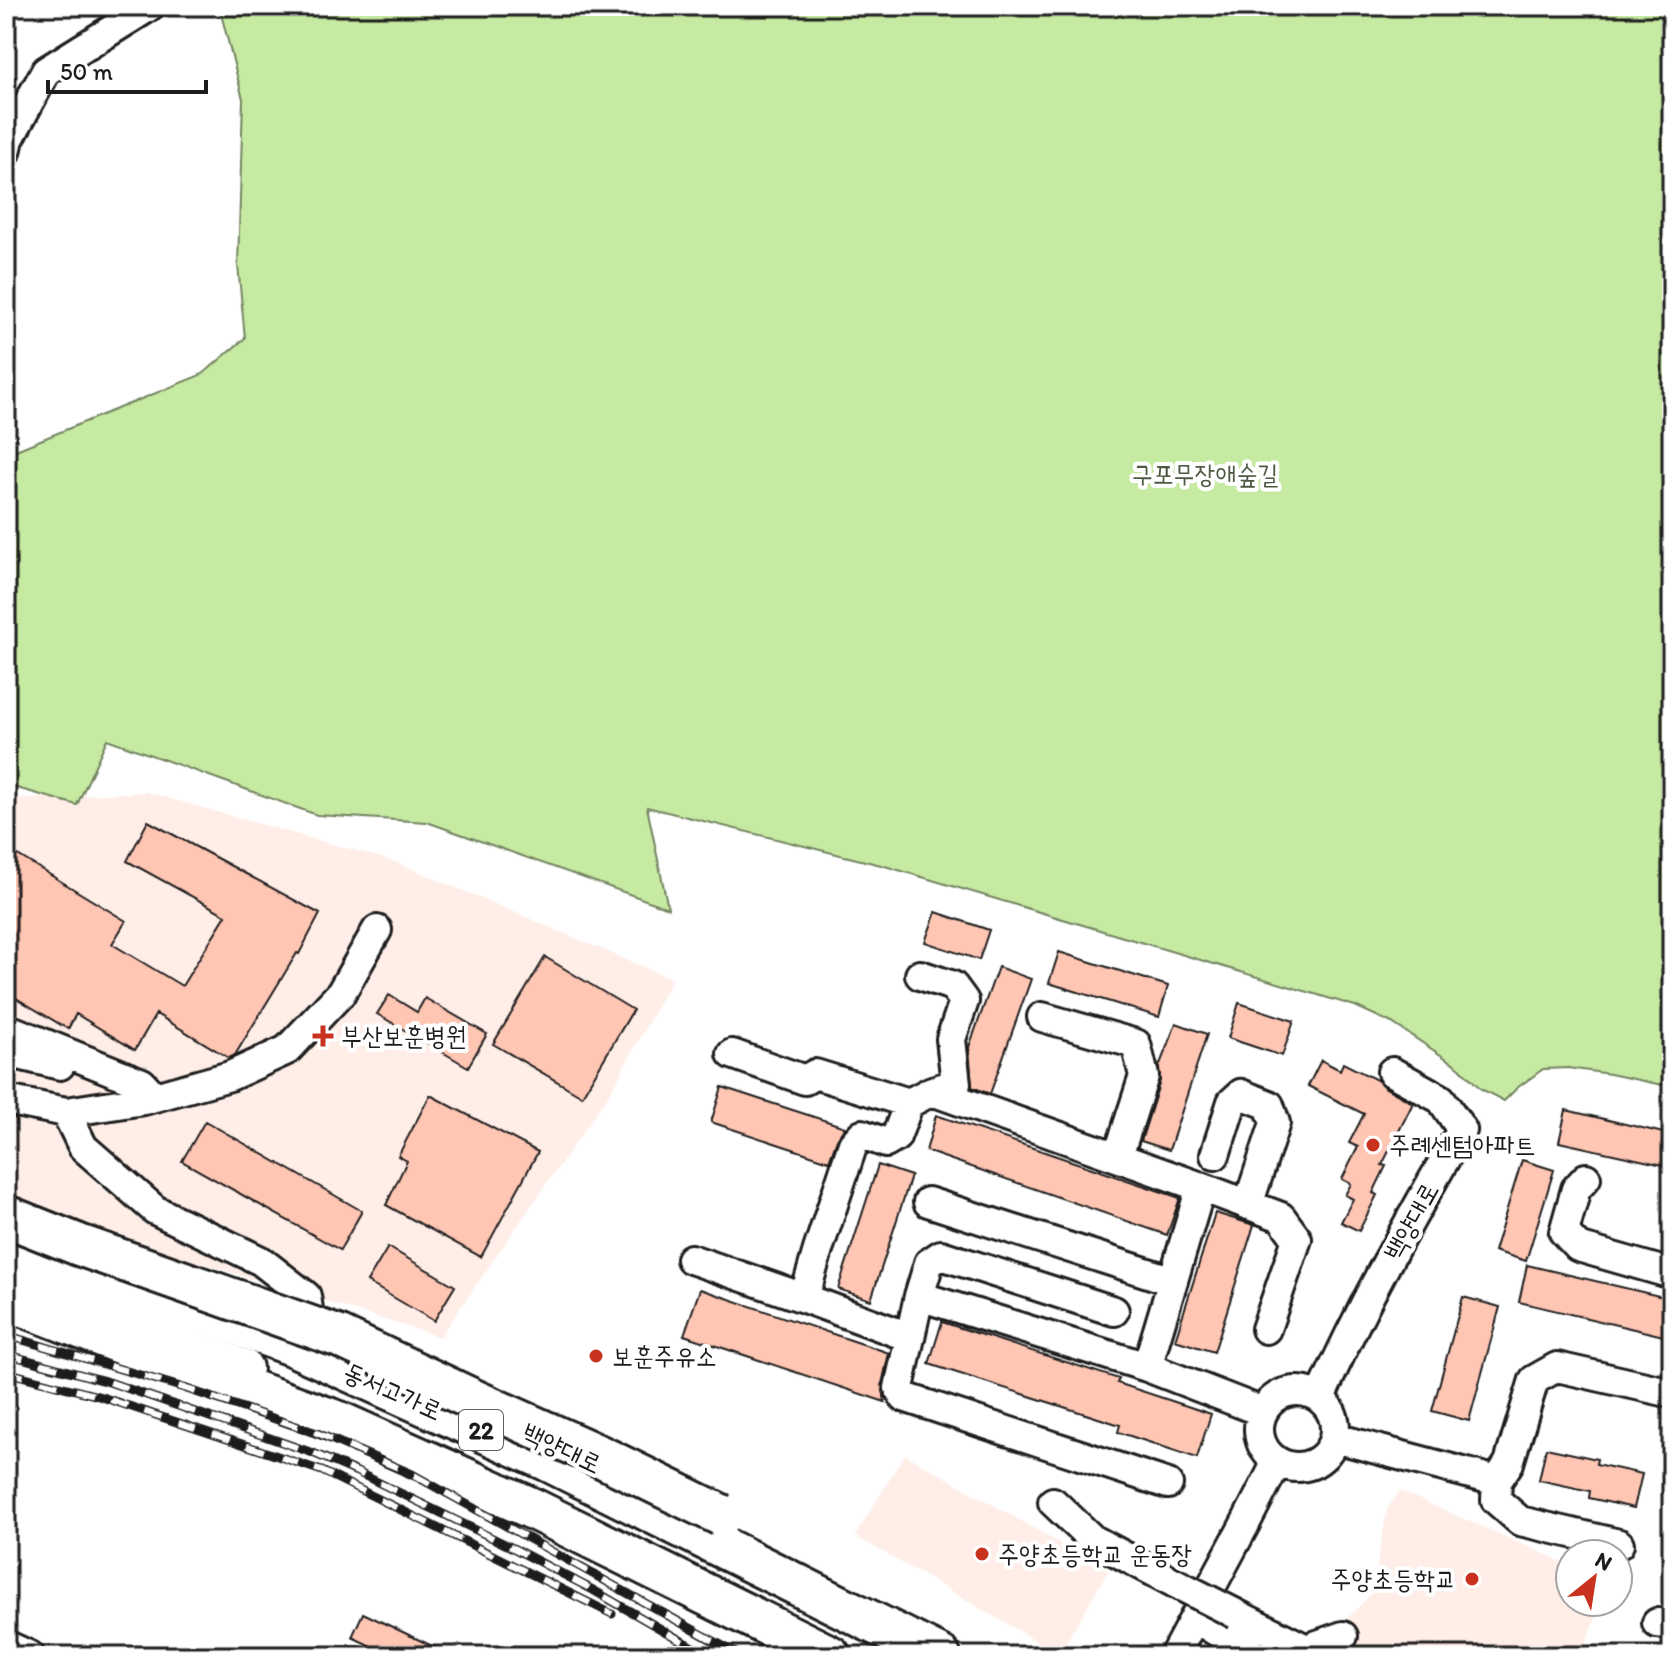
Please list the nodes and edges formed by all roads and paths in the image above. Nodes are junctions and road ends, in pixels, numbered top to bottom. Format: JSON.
{"nodes":[{"id":1,"x":150,"y":6,"type":"edge"},
{"id":2,"x":7,"y":143,"type":"edge"},
{"id":3,"x":377,"y":930,"type":"dead end"},
{"id":4,"x":920,"y":975,"type":"dead end"},
{"id":5,"x":1042,"y":1017,"type":"dead end"},
{"id":6,"x":6,"y":1028,"type":"edge"},
{"id":7,"x":6,"y":1052,"type":"edge"},
{"id":8,"x":732,"y":1054,"type":"dead end"},
{"id":9,"x":1392,"y":1072,"type":"dead end"},
{"id":10,"x":127,"y":1078,"type":"junction"},
{"id":11,"x":155,"y":1097,"type":"junction"},
{"id":12,"x":921,"y":1097,"type":"junction"},
{"id":13,"x":6,"y":1100,"type":"edge"},
{"id":14,"x":66,"y":1112,"type":"junction"},
{"id":15,"x":1215,"y":1155,"type":"dead end"},
{"id":16,"x":1118,"y":1156,"type":"junction"},
{"id":17,"x":1586,"y":1178,"type":"dead end"},
{"id":18,"x":1201,"y":1187,"type":"junction"},
{"id":19,"x":928,"y":1202,"type":"dead end"},
{"id":20,"x":1248,"y":1205,"type":"junction"},
{"id":21,"x":6,"y":1216,"type":"edge"},
{"id":22,"x":6,"y":1231,"type":"edge"},
{"id":23,"x":6,"y":1238,"type":"edge"},
{"id":24,"x":691,"y":1259,"type":"dead end"},
{"id":25,"x":6,"y":1263,"type":"edge"},
{"id":26,"x":1672,"y":1274,"type":"edge"},
{"id":27,"x":6,"y":1277,"type":"edge"},
{"id":28,"x":1173,"y":1281,"type":"junction"},
{"id":29,"x":919,"y":1296,"type":"junction"},
{"id":30,"x":804,"y":1298,"type":"junction"},
{"id":31,"x":6,"y":1299,"type":"edge"},
{"id":32,"x":1114,"y":1311,"type":"dead end"},
{"id":33,"x":1266,"y":1329,"type":"dead end"},
{"id":34,"x":909,"y":1337,"type":"junction"},
{"id":35,"x":313,"y":1343,"type":"junction"},
{"id":36,"x":1147,"y":1367,"type":"junction"},
{"id":37,"x":1672,"y":1393,"type":"edge"},
{"id":38,"x":1320,"y":1398,"type":"junction"},
{"id":39,"x":1263,"y":1412,"type":"junction"},
{"id":40,"x":1335,"y":1438,"type":"junction"},
{"id":41,"x":1277,"y":1462,"type":"junction"},
{"id":42,"x":1497,"y":1481,"type":"junction"},
{"id":43,"x":1168,"y":1484,"type":"dead end"},
{"id":44,"x":1053,"y":1502,"type":"dead end"},
{"id":45,"x":1593,"y":1538,"type":"edge"},
{"id":46,"x":1195,"y":1618,"type":"junction"},
{"id":47,"x":1343,"y":1636,"type":"dead end"},
{"id":48,"x":6,"y":1645,"type":"edge"},
{"id":49,"x":30,"y":1656,"type":"edge"},
{"id":50,"x":830,"y":1656,"type":"edge"},
{"id":51,"x":844,"y":1656,"type":"edge"},
{"id":52,"x":884,"y":1656,"type":"edge"},
{"id":53,"x":940,"y":1656,"type":"edge"},
{"id":54,"x":965,"y":1656,"type":"edge"},
{"id":55,"x":1174,"y":1656,"type":"edge"},
{"id":56,"x":1256,"y":1656,"type":"edge"}],
"edges":[{"from":1,"to":2,"type":"street"},
{"from":3,"to":11,"type":"street"},
{"from":4,"to":12,"type":"street"},
{"from":5,"to":16,"type":"street"},
{"from":6,"to":10,"type":"street"},
{"from":7,"to":10,"type":"street"},
{"from":8,"to":12,"type":"street"},
{"from":9,"to":38,"type":"street","name":"백양대로"},
{"from":10,"to":11,"type":"street"},
{"from":11,"to":14,"type":"street"},
{"from":12,"to":16,"type":"street"},
{"from":12,"to":30,"type":"street"},
{"from":13,"to":14,"type":"street"},
{"from":14,"to":35,"type":"street"},
{"from":15,"to":20,"type":"street"},
{"from":16,"to":18,"type":"street"},
{"from":17,"to":26,"type":"street"},
{"from":18,"to":20,"type":"street"},
{"from":18,"to":28,"type":"street"},
{"from":19,"to":28,"type":"street"},
{"from":20,"to":33,"type":"street"},
{"from":21,"to":54,"type":"highway","bridge":true},
{"from":22,"to":35,"type":"main road","name":"백양대로"},
{"from":23,"to":53,"type":"highway","name":"동서고가로","number":"22"},
{"from":24,"to":30,"type":"street"},
{"from":25,"to":52,"type":"highway","name":"동서고가로","number":"22"},
{"from":27,"to":51,"type":"main road"},
{"from":28,"to":36,"type":"street"},
{"from":29,"to":32,"type":"street"},
{"from":29,"to":34,"type":"street"},
{"from":29,"to":36,"type":"street"},
{"from":30,"to":34,"type":"street"},
{"from":31,"to":50,"type":"highway"},
{"from":34,"to":43,"type":"street"},
{"from":35,"to":54,"type":"main road","name":"백양대로"},
{"from":36,"to":39,"type":"street"},
{"from":37,"to":42,"type":"street"},
{"from":38,"to":39,"type":"street"},
{"from":38,"to":40,"type":"street"},
{"from":39,"to":41,"type":"street"},
{"from":40,"to":41,"type":"street"},
{"from":40,"to":42,"type":"street"},
{"from":41,"to":46,"type":"street"},
{"from":42,"to":45,"type":"street"},
{"from":44,"to":47,"type":"street","bridge":true},
{"from":46,"to":55,"type":"street"},
{"from":46,"to":56,"type":"street"},
{"from":48,"to":49,"type":"street"}]}
